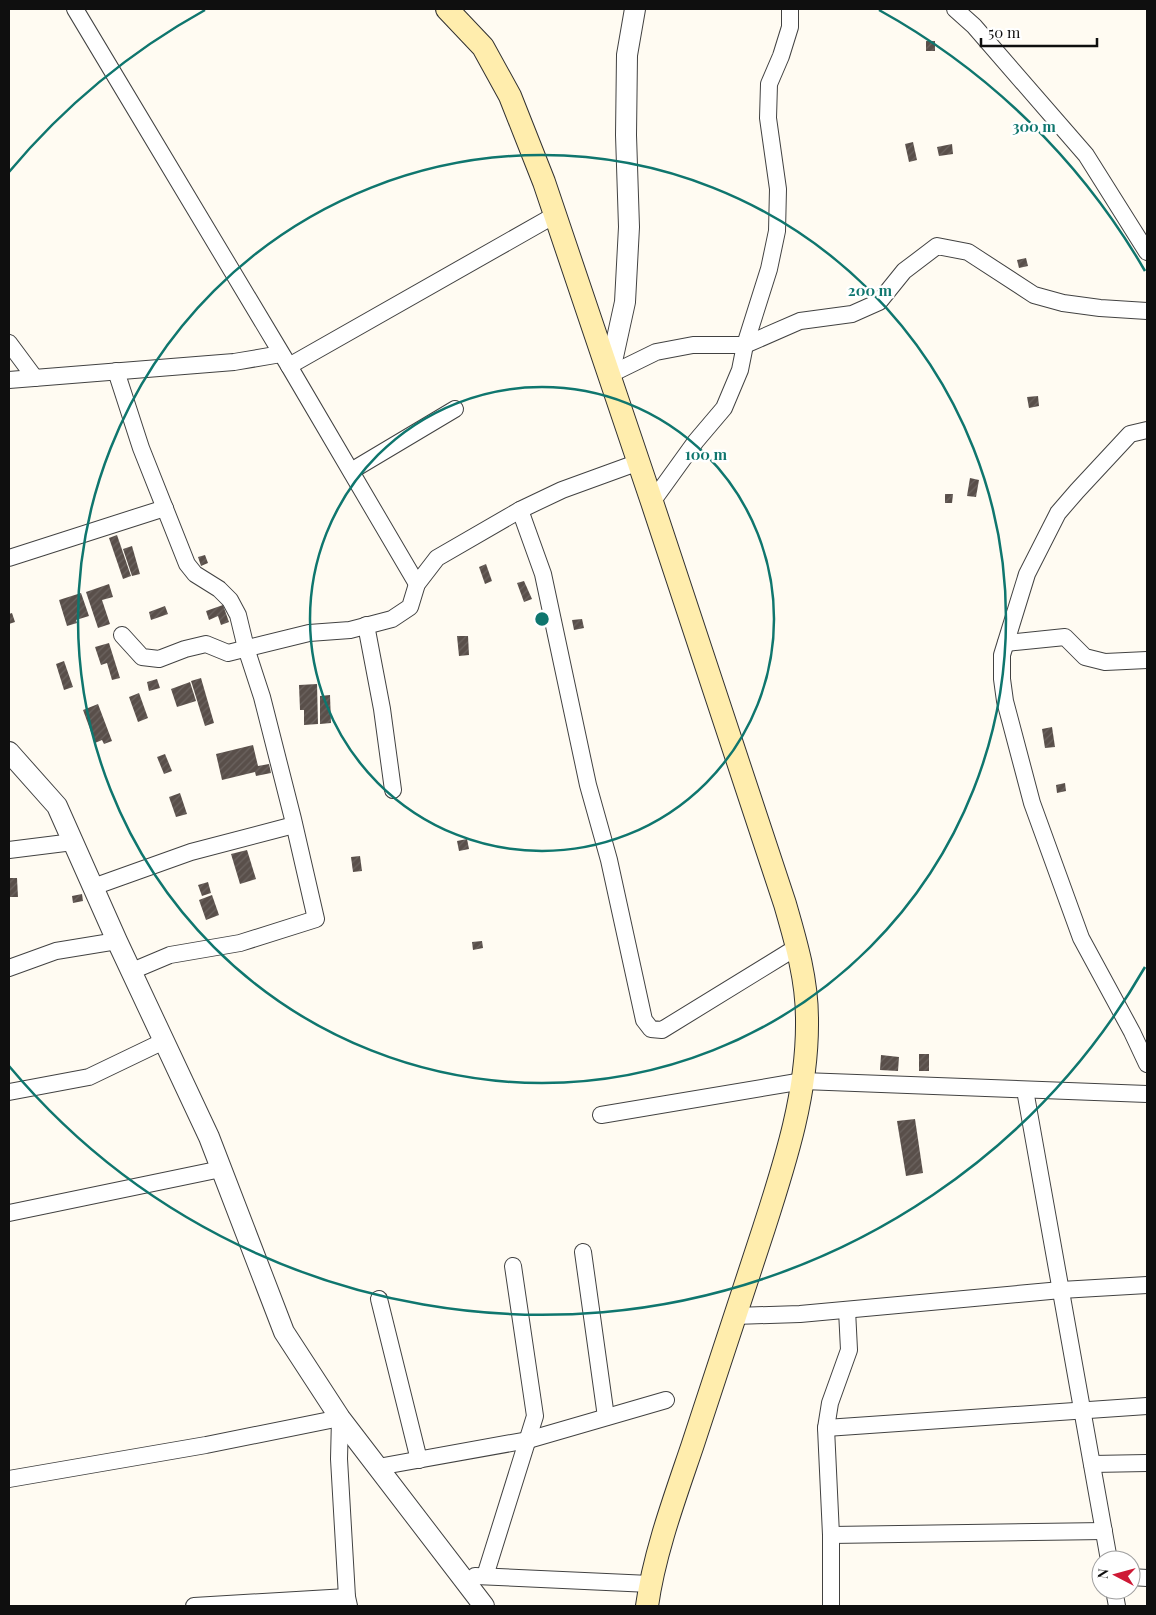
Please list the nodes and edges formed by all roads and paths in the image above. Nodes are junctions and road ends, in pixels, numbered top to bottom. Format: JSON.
{"nodes":[{"id":1,"x":75,"y":9,"type":"edge"},
{"id":2,"x":447,"y":9,"type":"edge"},
{"id":3,"x":635,"y":9,"type":"edge"},
{"id":4,"x":790,"y":9,"type":"edge"},
{"id":5,"x":955,"y":9,"type":"edge"},
{"id":6,"x":556,"y":215,"type":"junction"},
{"id":7,"x":1147,"y":252,"type":"edge"},
{"id":8,"x":1147,"y":311,"type":"edge"},
{"id":9,"x":9,"y":343,"type":"edge"},
{"id":10,"x":745,"y":345,"type":"junction"},
{"id":11,"x":285,"y":360,"type":"junction"},
{"id":12,"x":116,"y":371,"type":"junction"},
{"id":13,"x":609,"y":375,"type":"junction"},
{"id":14,"x":35,"y":378,"type":"junction"},
{"id":15,"x":9,"y":380,"type":"edge"},
{"id":16,"x":455,"y":409,"type":"dead end"},
{"id":17,"x":1147,"y":430,"type":"edge"},
{"id":18,"x":639,"y":462,"type":"junction"},
{"id":19,"x":351,"y":471,"type":"junction"},
{"id":20,"x":652,"y":502,"type":"junction"},
{"id":21,"x":165,"y":508,"type":"junction"},
{"id":22,"x":520,"y":510,"type":"junction"},
{"id":23,"x":9,"y":558,"type":"edge"},
{"id":24,"x":417,"y":584,"type":"junction"},
{"id":25,"x":366,"y":625,"type":"junction"},
{"id":26,"x":122,"y":635,"type":"dead end"},
{"id":27,"x":1006,"y":643,"type":"junction"},
{"id":28,"x":246,"y":648,"type":"junction"},
{"id":29,"x":1147,"y":660,"type":"edge"},
{"id":30,"x":9,"y":752,"type":"edge"},
{"id":31,"x":393,"y":790,"type":"dead end"},
{"id":32,"x":294,"y":825,"type":"junction"},
{"id":33,"x":73,"y":842,"type":"junction"},
{"id":34,"x":9,"y":850,"type":"edge"},
{"id":35,"x":93,"y":887,"type":"junction"},
{"id":36,"x":117,"y":941,"type":"junction"},
{"id":37,"x":798,"y":946,"type":"junction"},
{"id":38,"x":9,"y":968,"type":"edge"},
{"id":39,"x":132,"y":971,"type":"junction"},
{"id":40,"x":164,"y":1041,"type":"junction"},
{"id":41,"x":1147,"y":1064,"type":"edge"},
{"id":42,"x":803,"y":1081,"type":"junction"},
{"id":43,"x":1025,"y":1090,"type":"junction"},
{"id":44,"x":9,"y":1092,"type":"edge"},
{"id":45,"x":1147,"y":1094,"type":"edge"},
{"id":46,"x":601,"y":1115,"type":"dead end"},
{"id":47,"x":221,"y":1169,"type":"junction"},
{"id":48,"x":9,"y":1213,"type":"edge"},
{"id":49,"x":583,"y":1252,"type":"dead end"},
{"id":50,"x":513,"y":1266,"type":"dead end"},
{"id":51,"x":1147,"y":1286,"type":"edge"},
{"id":52,"x":1061,"y":1290,"type":"junction"},
{"id":53,"x":379,"y":1299,"type":"dead end"},
{"id":54,"x":847,"y":1310,"type":"junction"},
{"id":55,"x":735,"y":1316,"type":"junction"},
{"id":56,"x":666,"y":1400,"type":"dead end"},
{"id":57,"x":1147,"y":1406,"type":"edge"},
{"id":58,"x":1082,"y":1411,"type":"junction"},
{"id":59,"x":606,"y":1417,"type":"junction"},
{"id":60,"x":340,"y":1418,"type":"junction"},
{"id":61,"x":826,"y":1428,"type":"junction"},
{"id":62,"x":528,"y":1440,"type":"junction"},
{"id":63,"x":420,"y":1460,"type":"junction"},
{"id":64,"x":1147,"y":1463,"type":"edge"},
{"id":65,"x":1092,"y":1464,"type":"junction"},
{"id":66,"x":378,"y":1467,"type":"junction"},
{"id":67,"x":9,"y":1479,"type":"edge"},
{"id":68,"x":1104,"y":1531,"type":"junction"},
{"id":69,"x":831,"y":1535,"type":"junction"},
{"id":70,"x":1107,"y":1550,"type":"edge"},
{"id":71,"x":460,"y":1575,"type":"junction"},
{"id":72,"x":485,"y":1576,"type":"junction"},
{"id":73,"x":650,"y":1584,"type":"junction"},
{"id":74,"x":348,"y":1602,"type":"edge"},
{"id":75,"x":194,"y":1606,"type":"edge"},
{"id":76,"x":484,"y":1606,"type":"edge"},
{"id":77,"x":646,"y":1606,"type":"edge"},
{"id":78,"x":831,"y":1606,"type":"edge"}],
"edges":[{"from":1,"to":11,"type":"street"},
{"from":2,"to":6,"type":"main road"},
{"from":3,"to":13,"type":"street"},
{"from":4,"to":10,"type":"street"},
{"from":5,"to":7,"type":"street"},
{"from":6,"to":11,"type":"street"},
{"from":6,"to":13,"type":"main road"},
{"from":8,"to":10,"type":"street"},
{"from":9,"to":14,"type":"street"},
{"from":10,"to":13,"type":"street"},
{"from":10,"to":20,"type":"street"},
{"from":11,"to":12,"type":"street"},
{"from":11,"to":19,"type":"street"},
{"from":12,"to":14,"type":"street"},
{"from":12,"to":21,"type":"street"},
{"from":13,"to":18,"type":"main road"},
{"from":14,"to":15,"type":"street"},
{"from":16,"to":19,"type":"street"},
{"from":17,"to":27,"type":"street"},
{"from":18,"to":20,"type":"main road"},
{"from":18,"to":22,"type":"street"},
{"from":19,"to":24,"type":"street"},
{"from":20,"to":37,"type":"main road"},
{"from":21,"to":23,"type":"street"},
{"from":21,"to":28,"type":"street"},
{"from":22,"to":24,"type":"street"},
{"from":22,"to":37,"type":"street"},
{"from":24,"to":25,"type":"street"},
{"from":25,"to":28,"type":"street"},
{"from":25,"to":31,"type":"street"},
{"from":26,"to":28,"type":"street"},
{"from":27,"to":29,"type":"street"},
{"from":27,"to":41,"type":"street"},
{"from":28,"to":32,"type":"street"},
{"from":30,"to":33,"type":"street"},
{"from":32,"to":35,"type":"street"},
{"from":32,"to":39,"type":"street"},
{"from":33,"to":34,"type":"street"},
{"from":33,"to":35,"type":"street"},
{"from":35,"to":36,"type":"street"},
{"from":36,"to":38,"type":"street"},
{"from":36,"to":39,"type":"street"},
{"from":37,"to":42,"type":"main road"},
{"from":39,"to":40,"type":"street"},
{"from":40,"to":44,"type":"street"},
{"from":40,"to":47,"type":"street"},
{"from":42,"to":43,"type":"street"},
{"from":42,"to":46,"type":"street"},
{"from":42,"to":55,"type":"main road"},
{"from":43,"to":45,"type":"street"},
{"from":43,"to":52,"type":"street"},
{"from":47,"to":48,"type":"street"},
{"from":47,"to":60,"type":"street"},
{"from":49,"to":59,"type":"street"},
{"from":50,"to":62,"type":"street"},
{"from":51,"to":52,"type":"street"},
{"from":52,"to":54,"type":"street"},
{"from":52,"to":58,"type":"street"},
{"from":53,"to":63,"type":"street"},
{"from":54,"to":55,"type":"street"},
{"from":54,"to":61,"type":"street"},
{"from":55,"to":73,"type":"main road"},
{"from":56,"to":59,"type":"street"},
{"from":57,"to":58,"type":"street"},
{"from":58,"to":61,"type":"street"},
{"from":58,"to":65,"type":"street"},
{"from":59,"to":62,"type":"street"},
{"from":60,"to":66,"type":"street"},
{"from":60,"to":67,"type":"street"},
{"from":60,"to":74,"type":"street"},
{"from":61,"to":69,"type":"street"},
{"from":62,"to":63,"type":"street"},
{"from":62,"to":72,"type":"street"},
{"from":63,"to":66,"type":"street"},
{"from":64,"to":65,"type":"street"},
{"from":65,"to":68,"type":"street"},
{"from":66,"to":71,"type":"street"},
{"from":68,"to":69,"type":"street"},
{"from":68,"to":70,"type":"street"},
{"from":69,"to":78,"type":"street"},
{"from":71,"to":72,"type":"street"},
{"from":71,"to":76,"type":"street"},
{"from":72,"to":73,"type":"street"},
{"from":73,"to":77,"type":"main road"},
{"from":74,"to":75,"type":"street"}]}
